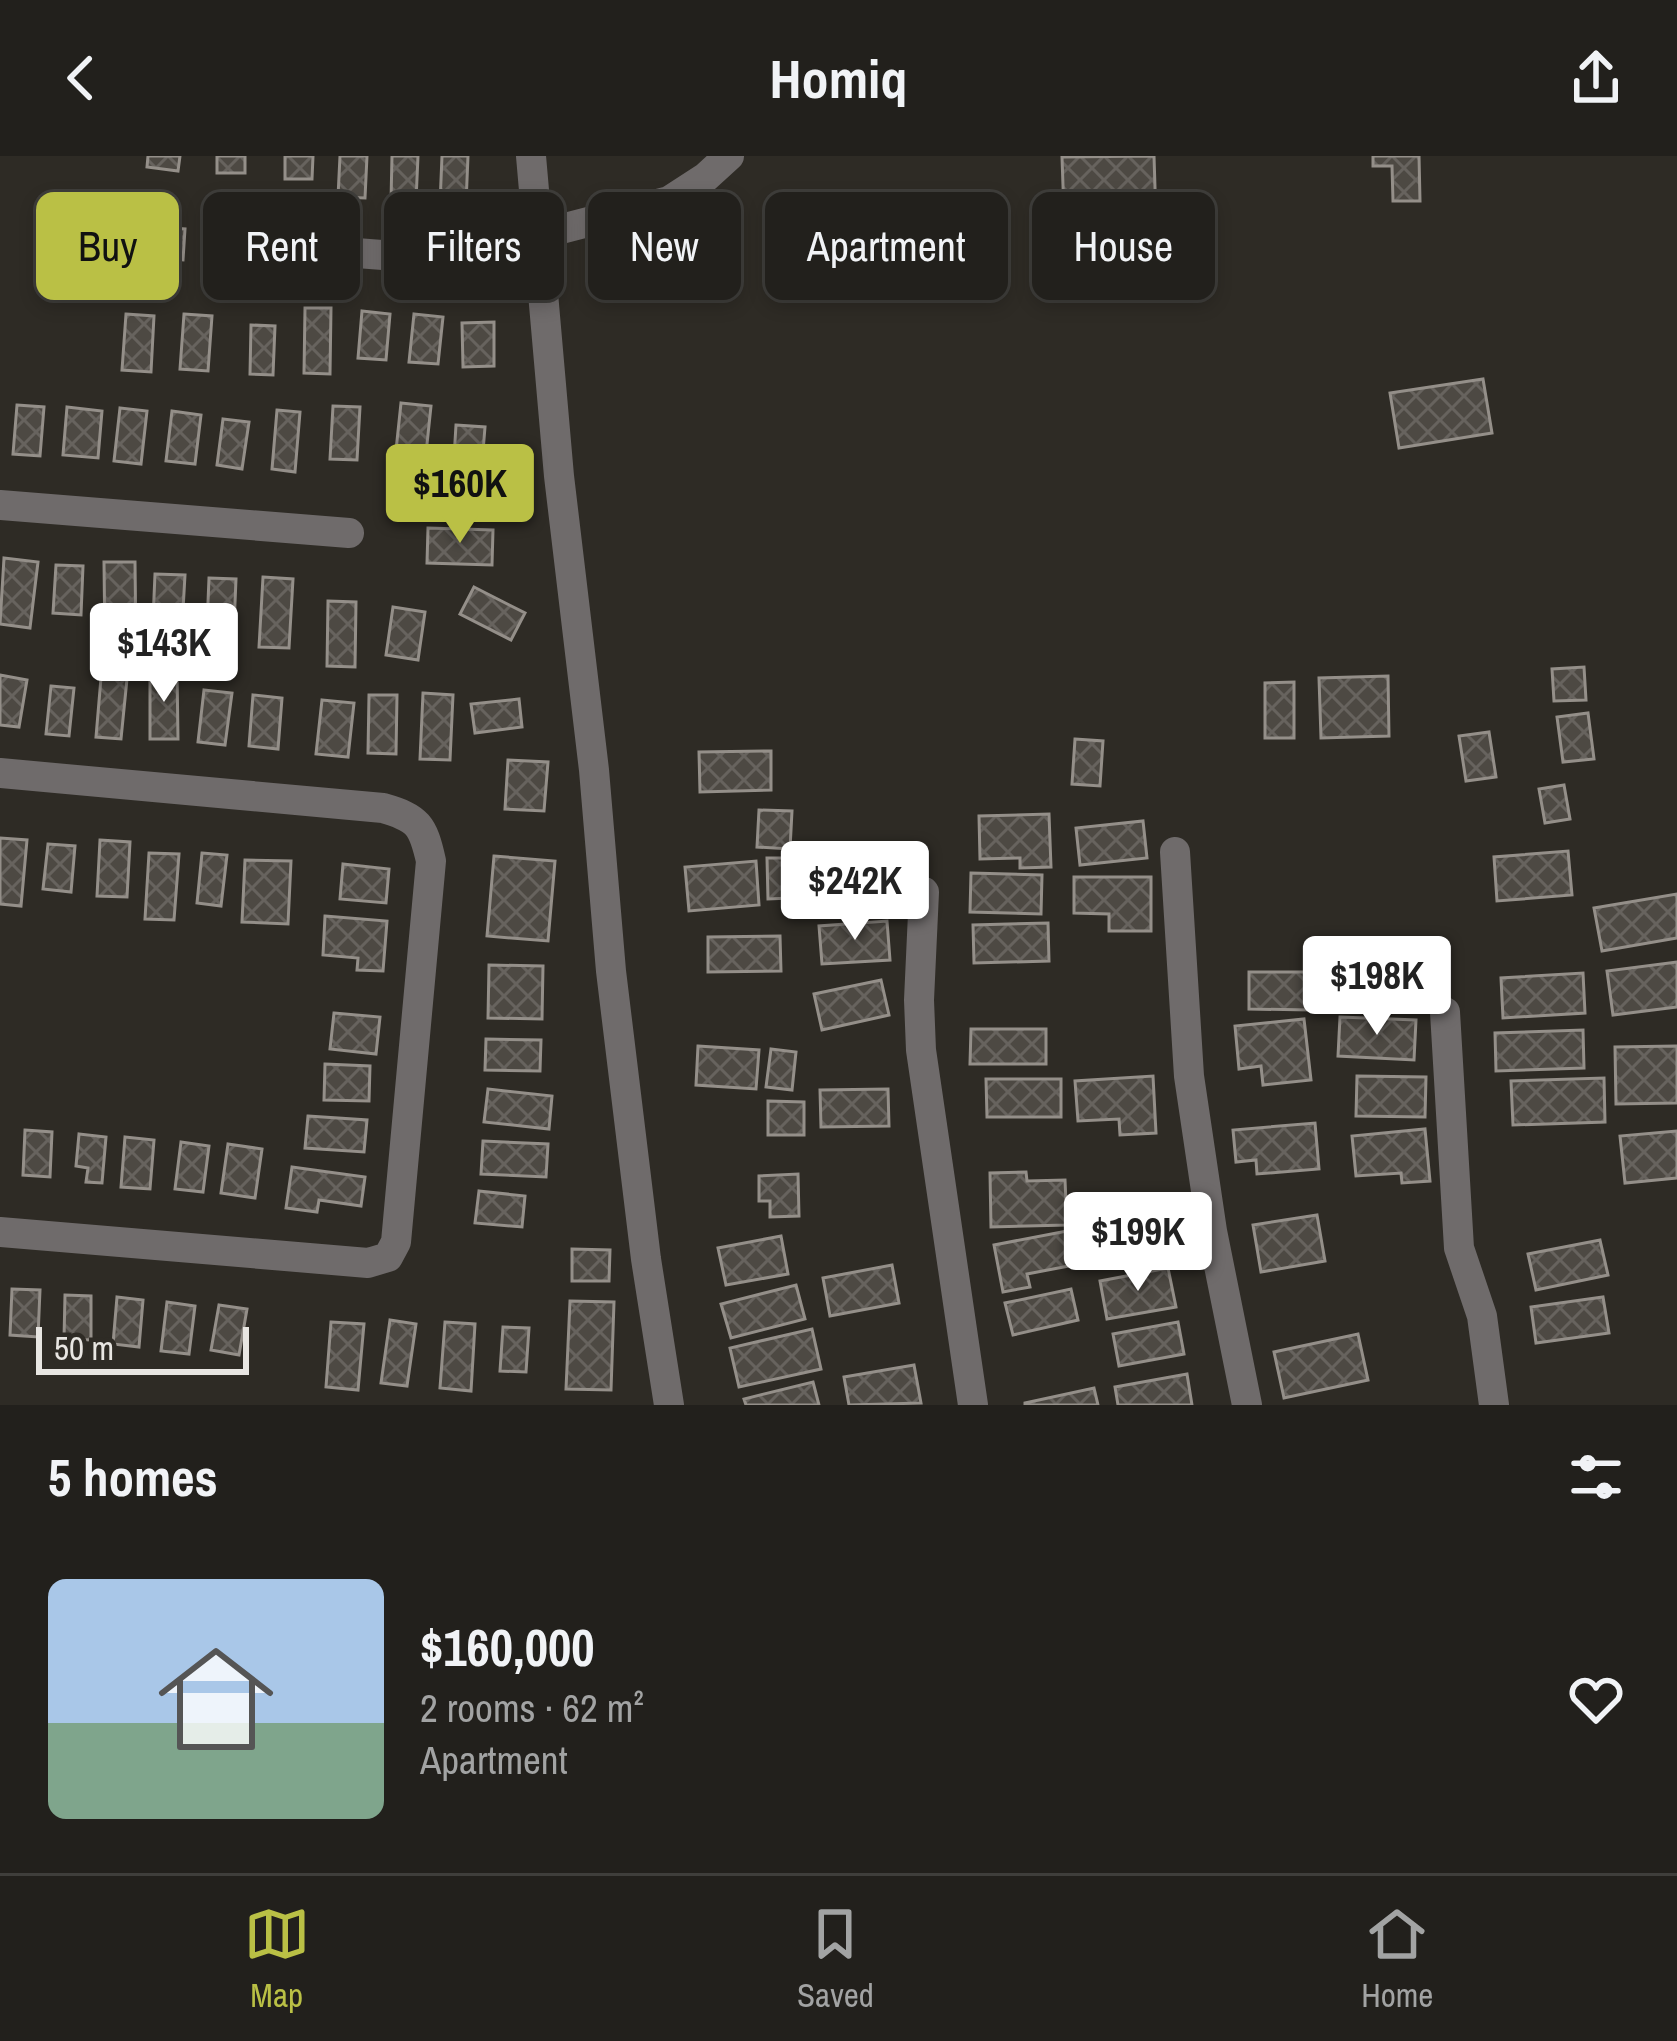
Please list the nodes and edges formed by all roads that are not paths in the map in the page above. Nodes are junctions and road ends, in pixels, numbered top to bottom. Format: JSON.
{"nodes":[{"id":1,"x":531,"y":156,"type":"edge"},
{"id":2,"x":729,"y":156,"type":"edge"},
{"id":3,"x":534,"y":192,"type":"edge"},
{"id":4,"x":564,"y":229,"type":"edge"},
{"id":5,"x":542,"y":300,"type":"edge"},
{"id":6,"x":0,"y":505,"type":"edge"},
{"id":7,"x":349,"y":533,"type":"dead end"},
{"id":8,"x":0,"y":773,"type":"edge"},
{"id":9,"x":1175,"y":852,"type":"dead end"},
{"id":10,"x":924,"y":892,"type":"dead end"},
{"id":11,"x":1445,"y":1012,"type":"dead end"},
{"id":12,"x":0,"y":1232,"type":"edge"},
{"id":13,"x":669,"y":1405,"type":"edge"},
{"id":14,"x":973,"y":1405,"type":"edge"},
{"id":15,"x":1247,"y":1405,"type":"edge"},
{"id":16,"x":1494,"y":1405,"type":"edge"}],
"edges":[{"from":1,"to":3,"type":"street"},
{"from":2,"to":4,"type":"street"},
{"from":5,"to":13,"type":"street"},
{"from":6,"to":7,"type":"street"},
{"from":8,"to":12,"type":"street"},
{"from":9,"to":15,"type":"street"},
{"from":10,"to":14,"type":"street"},
{"from":11,"to":16,"type":"street"}]}
